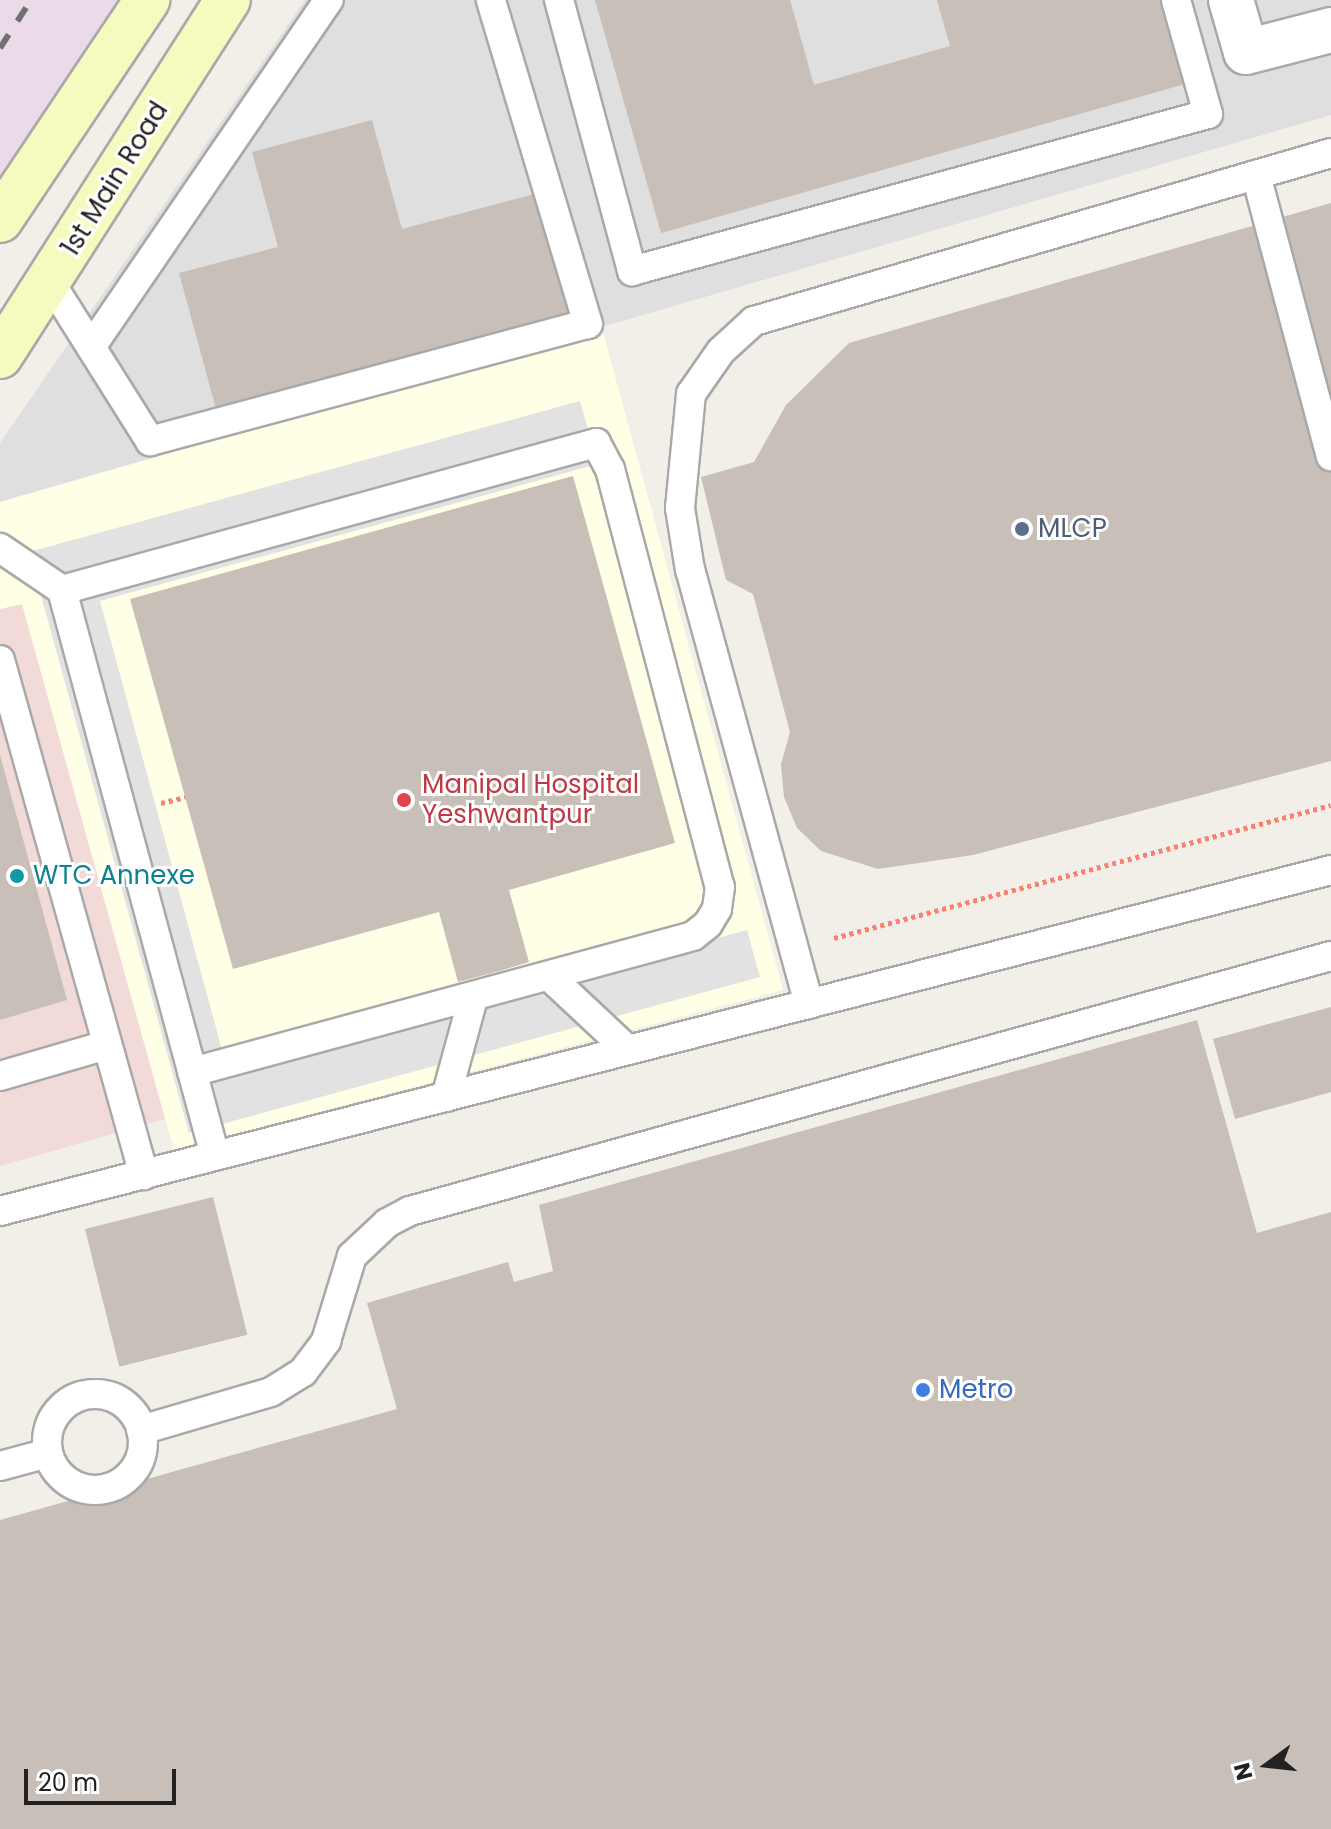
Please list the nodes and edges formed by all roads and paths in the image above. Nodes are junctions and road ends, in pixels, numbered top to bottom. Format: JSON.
{"nodes":[{"id":1,"x":147,"y":0,"type":"edge"},
{"id":2,"x":228,"y":0,"type":"edge"},
{"id":3,"x":329,"y":0,"type":"edge"},
{"id":4,"x":491,"y":0,"type":"edge"},
{"id":5,"x":559,"y":0,"type":"edge"},
{"id":6,"x":1176,"y":0,"type":"edge"},
{"id":7,"x":1231,"y":0,"type":"edge"},
{"id":8,"x":1331,"y":30,"type":"edge"},
{"id":9,"x":1331,"y":153,"type":"edge"},
{"id":10,"x":1256,"y":175,"type":"junction"},
{"id":11,"x":0,"y":220,"type":"edge"},
{"id":12,"x":50,"y":282,"type":"junction"},
{"id":13,"x":91,"y":347,"type":"junction"},
{"id":14,"x":0,"y":356,"type":"edge"},
{"id":15,"x":1331,"y":456,"type":"edge"},
{"id":16,"x":0,"y":548,"type":"edge"},
{"id":17,"x":62,"y":590,"type":"junction"},
{"id":18,"x":0,"y":660,"type":"edge"},
{"id":19,"x":1331,"y":805,"type":"edge"},
{"id":20,"x":1331,"y":870,"type":"edge"},
{"id":21,"x":794,"y":948,"type":"junction"},
{"id":22,"x":1331,"y":956,"type":"edge"},
{"id":23,"x":550,"y":977,"type":"junction"},
{"id":24,"x":473,"y":998,"type":"junction"},
{"id":25,"x":809,"y":1004,"type":"junction"},
{"id":26,"x":107,"y":1045,"type":"junction"},
{"id":27,"x":628,"y":1050,"type":"junction"},
{"id":28,"x":192,"y":1072,"type":"junction"},
{"id":29,"x":0,"y":1076,"type":"edge"},
{"id":30,"x":446,"y":1097,"type":"junction"},
{"id":31,"x":215,"y":1156,"type":"junction"},
{"id":32,"x":144,"y":1175,"type":"junction"},
{"id":33,"x":0,"y":1211,"type":"edge"},
{"id":34,"x":141,"y":1430,"type":"junction"},
{"id":35,"x":48,"y":1453,"type":"junction"},
{"id":36,"x":0,"y":1466,"type":"edge"}],
"edges":[{"from":1,"to":11,"type":"main road"},
{"from":2,"to":12,"type":"main road","name":"1st Main Road"},
{"from":3,"to":13,"type":"lane"},
{"from":4,"to":13,"type":"lane"},
{"from":5,"to":6,"type":"lane"},
{"from":7,"to":8,"type":"street"},
{"from":9,"to":10,"type":"lane"},
{"from":10,"to":15,"type":"lane"},
{"from":10,"to":21,"type":"lane"},
{"from":12,"to":13,"type":"lane"},
{"from":12,"to":14,"type":"main road","name":"1st Main Road"},
{"from":16,"to":17,"type":"lane"},
{"from":17,"to":23,"type":"lane"},
{"from":17,"to":28,"type":"lane"},
{"from":18,"to":26,"type":"lane"},
{"from":19,"to":21,"type":"path"},
{"from":20,"to":25,"type":"lane"},
{"from":21,"to":25,"type":"lane"},
{"from":22,"to":34,"type":"lane"},
{"from":23,"to":24,"type":"lane"},
{"from":23,"to":27,"type":"lane"},
{"from":24,"to":28,"type":"lane"},
{"from":24,"to":30,"type":"lane"},
{"from":25,"to":27,"type":"lane"},
{"from":26,"to":29,"type":"lane"},
{"from":26,"to":32,"type":"lane"},
{"from":27,"to":30,"type":"lane"},
{"from":28,"to":31,"type":"lane"},
{"from":30,"to":31,"type":"lane"},
{"from":31,"to":32,"type":"lane"},
{"from":32,"to":33,"type":"lane"},
{"from":34,"to":35,"type":"lane"},
{"from":34,"to":35,"type":"lane"},
{"from":35,"to":36,"type":"lane"}]}
